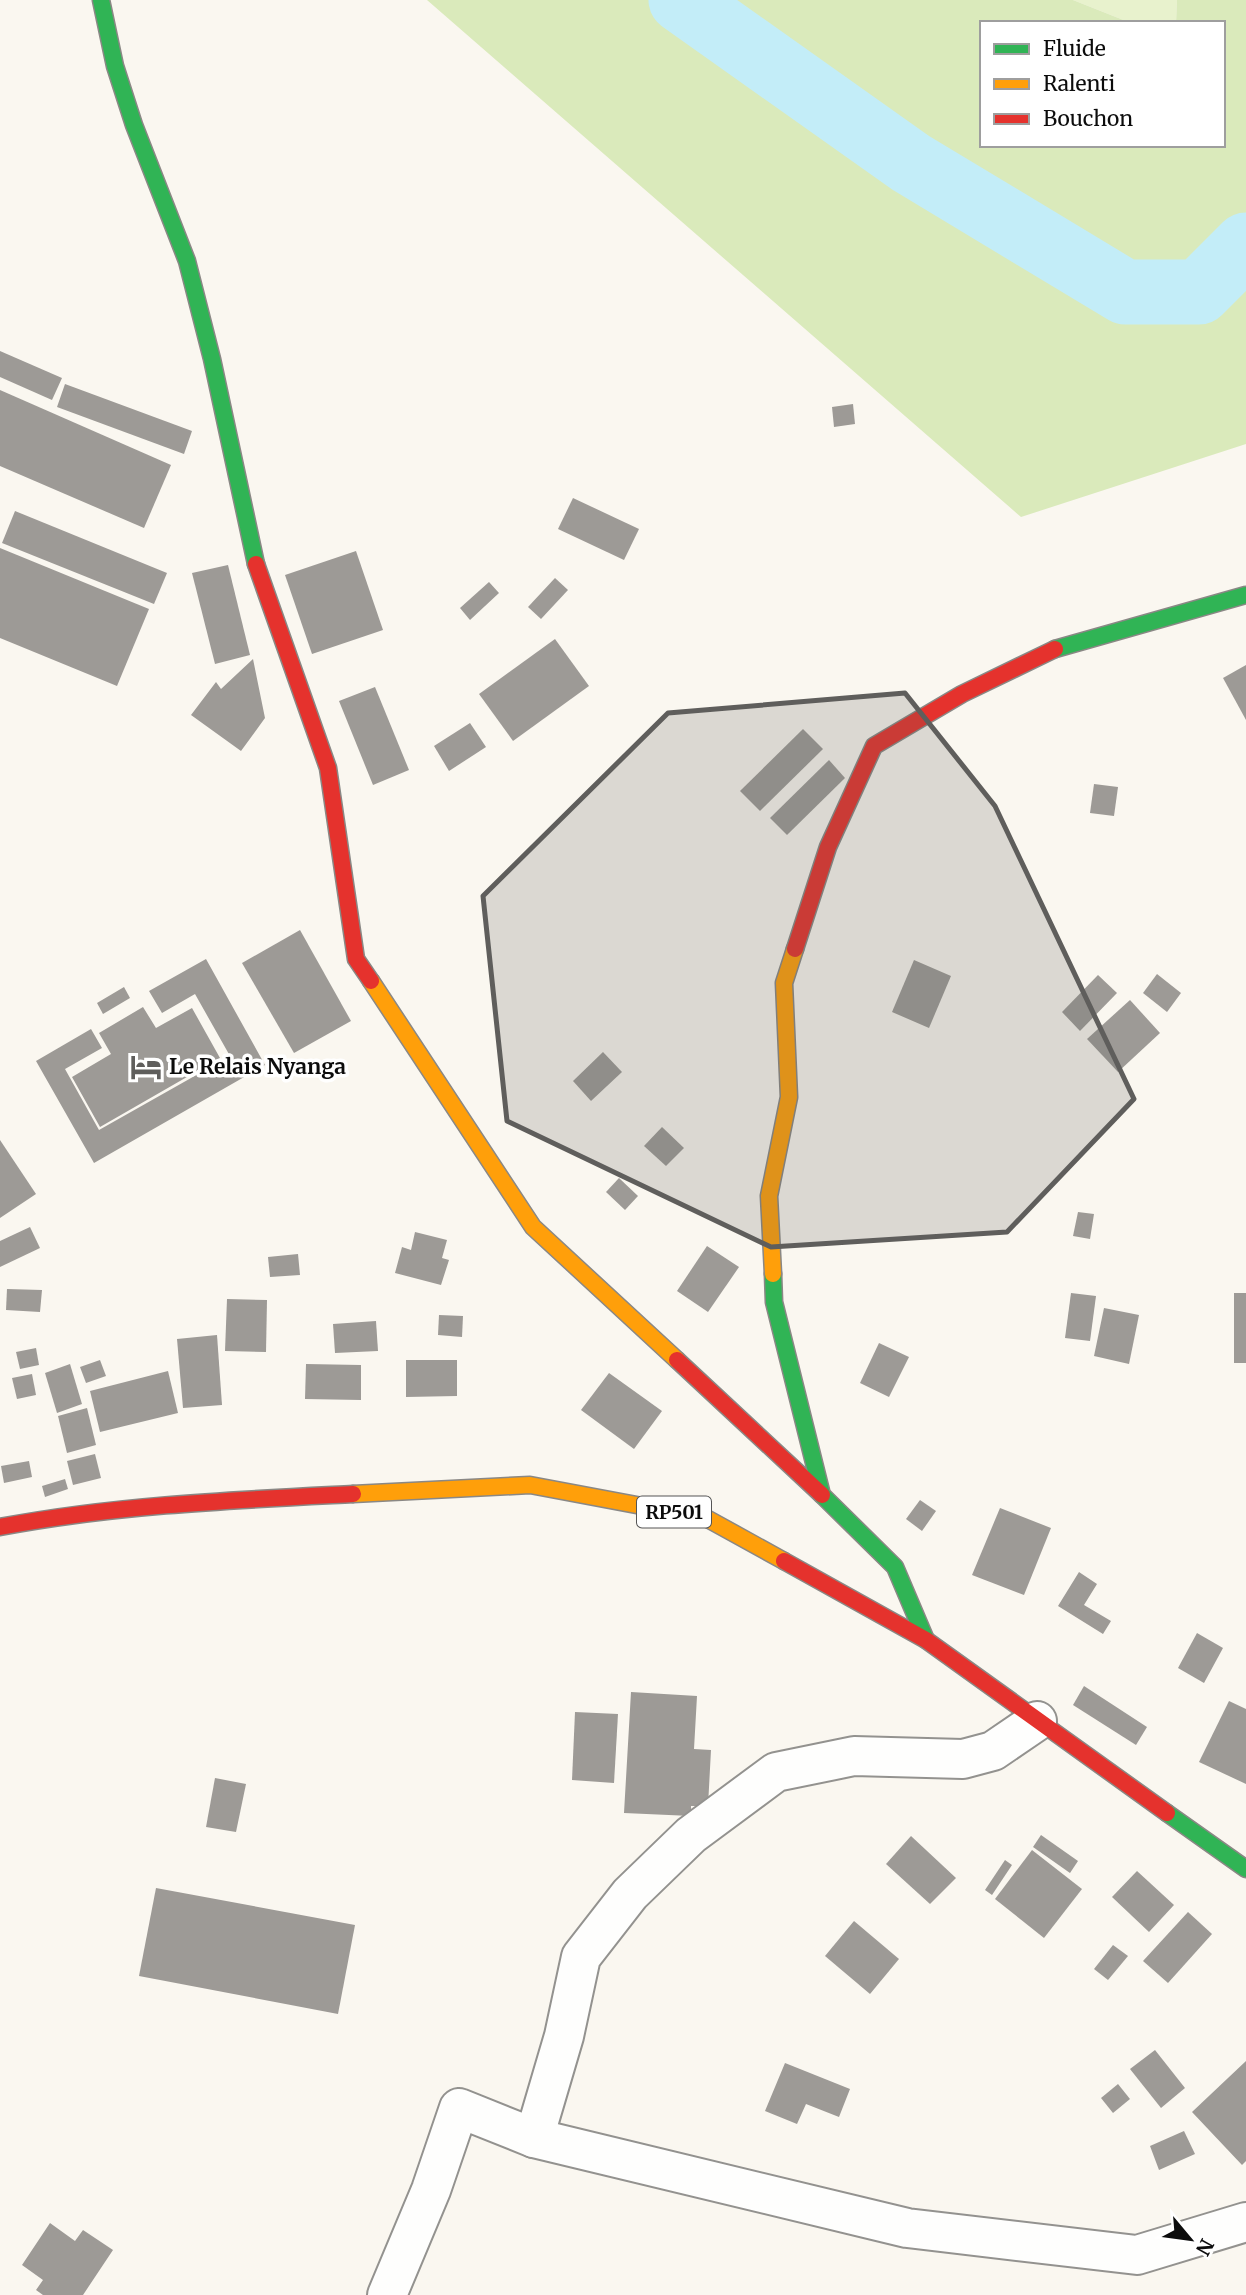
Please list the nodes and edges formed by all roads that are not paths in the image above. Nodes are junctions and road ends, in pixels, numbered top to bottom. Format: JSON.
{"nodes":[{"id":1,"x":101,"y":0,"type":"edge"},
{"id":2,"x":1246,"y":595,"type":"edge"},
{"id":3,"x":822,"y":1494,"type":"junction"},
{"id":4,"x":0,"y":1527,"type":"edge"},
{"id":5,"x":926,"y":1640,"type":"junction"},
{"id":6,"x":1037,"y":1721,"type":"junction"},
{"id":7,"x":1246,"y":1869,"type":"edge"},
{"id":8,"x":534,"y":2138,"type":"junction"},
{"id":9,"x":1246,"y":2222,"type":"edge"},
{"id":10,"x":387,"y":2295,"type":"edge"}],
"edges":[{"from":1,"to":3,"type":"street"},
{"from":2,"to":3,"type":"street"},
{"from":3,"to":5,"type":"street"},
{"from":4,"to":5,"type":"street","number":"RP501"},
{"from":5,"to":6,"type":"street","number":"RP501"},
{"from":6,"to":7,"type":"street","number":"RP501"},
{"from":6,"to":8,"type":"street"},
{"from":8,"to":9,"type":"street"},
{"from":8,"to":10,"type":"street"}]}
